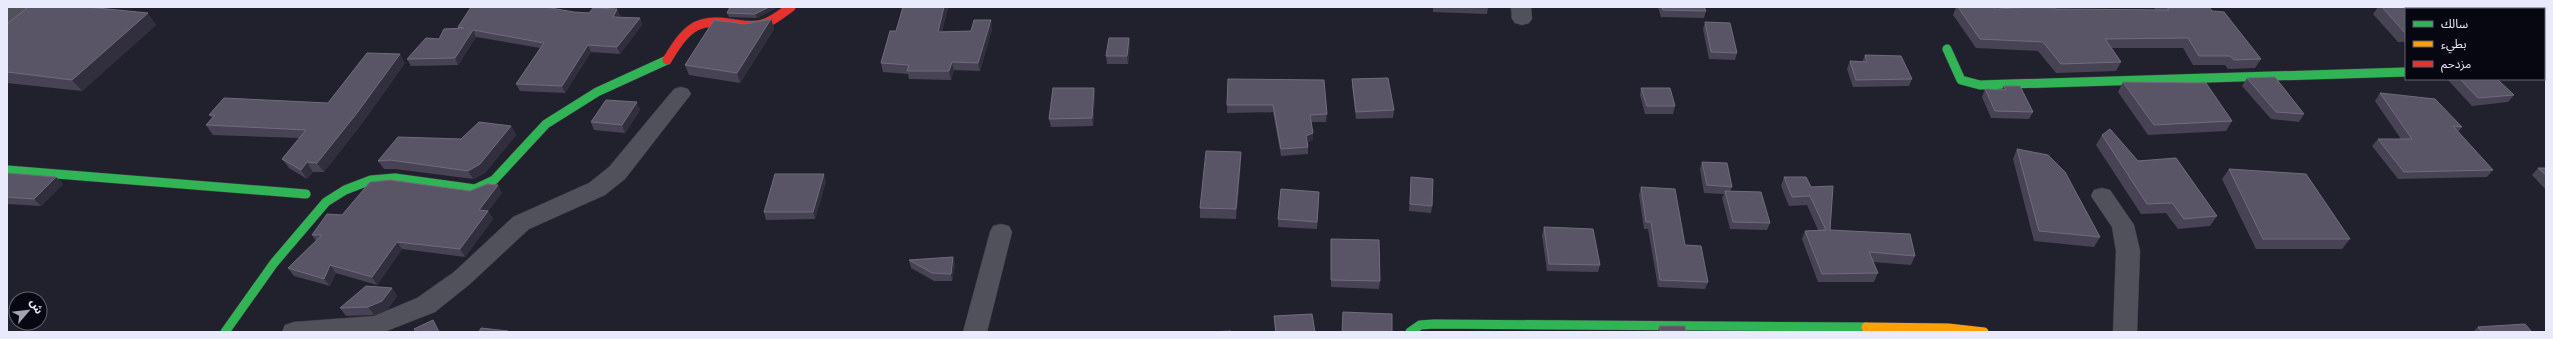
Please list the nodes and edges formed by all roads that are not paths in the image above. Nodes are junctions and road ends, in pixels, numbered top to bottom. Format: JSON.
{"nodes":[{"id":1,"x":21,"y":7,"type":"edge"},
{"id":2,"x":791,"y":7,"type":"edge"},
{"id":3,"x":7,"y":19,"type":"edge"},
{"id":4,"x":1947,"y":49,"type":"dead end"},
{"id":5,"x":2405,"y":72,"type":"edge"},
{"id":6,"x":681,"y":94,"type":"dead end"},
{"id":7,"x":7,"y":170,"type":"edge"},
{"id":8,"x":306,"y":194,"type":"dead end"},
{"id":9,"x":2102,"y":196,"type":"dead end"},
{"id":10,"x":1001,"y":232,"type":"dead end"},
{"id":11,"x":225,"y":332,"type":"edge"},
{"id":12,"x":294,"y":332,"type":"edge"},
{"id":13,"x":975,"y":332,"type":"edge"},
{"id":14,"x":1410,"y":332,"type":"edge"},
{"id":15,"x":1984,"y":332,"type":"edge"},
{"id":16,"x":2125,"y":332,"type":"edge"}],
"edges":[{"from":1,"to":3,"type":"street"},
{"from":2,"to":11,"type":"street"},
{"from":4,"to":5,"type":"street"},
{"from":6,"to":12,"type":"street"},
{"from":7,"to":8,"type":"street"},
{"from":9,"to":16,"type":"street"},
{"from":10,"to":13,"type":"street"},
{"from":14,"to":15,"type":"street"}]}
